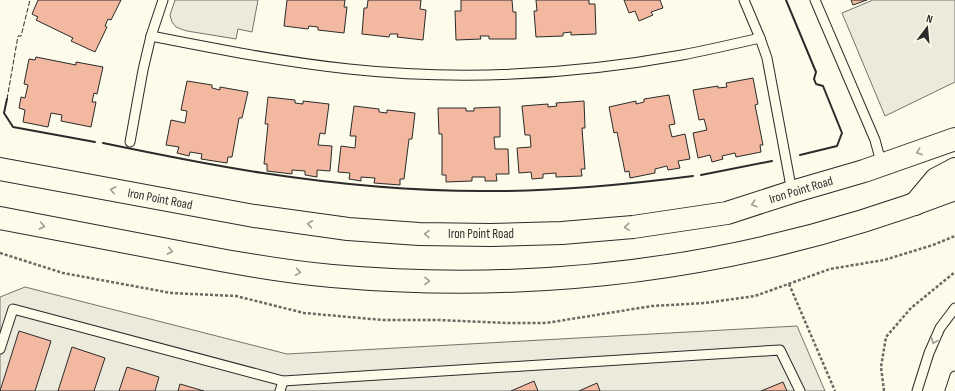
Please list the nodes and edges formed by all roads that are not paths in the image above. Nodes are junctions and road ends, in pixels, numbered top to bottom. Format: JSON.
{"nodes":[{"id":1,"x":163,"y":0,"type":"edge"},
{"id":2,"x":744,"y":0,"type":"edge"},
{"id":3,"x":815,"y":0,"type":"edge"},
{"id":4,"x":151,"y":36,"type":"junction"},
{"id":5,"x":760,"y":38,"type":"junction"},
{"id":6,"x":955,"y":139,"type":"edge"},
{"id":7,"x":130,"y":142,"type":"dead end"},
{"id":8,"x":882,"y":166,"type":"junction"},
{"id":9,"x":0,"y":169,"type":"edge"},
{"id":10,"x":955,"y":169,"type":"edge"},
{"id":11,"x":955,"y":189,"type":"edge"},
{"id":12,"x":792,"y":192,"type":"junction"},
{"id":13,"x":914,"y":205,"type":"junction"},
{"id":14,"x":1,"y":219,"type":"edge"},
{"id":15,"x":955,"y":308,"type":"edge"},
{"id":16,"x":0,"y":349,"type":"edge"},
{"id":17,"x":955,"y":376,"type":"edge"},
{"id":18,"x":283,"y":381,"type":"junction"},
{"id":19,"x":280,"y":391,"type":"edge"},
{"id":20,"x":800,"y":391,"type":"edge"},
{"id":21,"x":917,"y":391,"type":"edge"},
{"id":22,"x":950,"y":391,"type":"edge"}],
"edges":[{"from":1,"to":4,"type":"lane"},
{"from":2,"to":5,"type":"lane"},
{"from":3,"to":8,"type":"lane"},
{"from":4,"to":5,"type":"lane"},
{"from":4,"to":7,"type":"lane"},
{"from":5,"to":12,"type":"lane"},
{"from":6,"to":8,"type":"main road","name":"Iron Point Road","one_way":true},
{"from":8,"to":12,"type":"main road","name":"Iron Point Road"},
{"from":12,"to":9,"type":"main road","name":"Iron Point Road","one_way":true},
{"from":10,"to":13,"type":"main road"},
{"from":11,"to":13,"type":"main road"},
{"from":14,"to":13,"type":"main road","one_way":true},
{"from":15,"to":21,"type":"lane","one_way":true},
{"from":16,"to":18,"type":"lane"},
{"from":17,"to":22,"type":"lane"},
{"from":18,"to":19,"type":"lane"},
{"from":18,"to":20,"type":"lane"}]}
